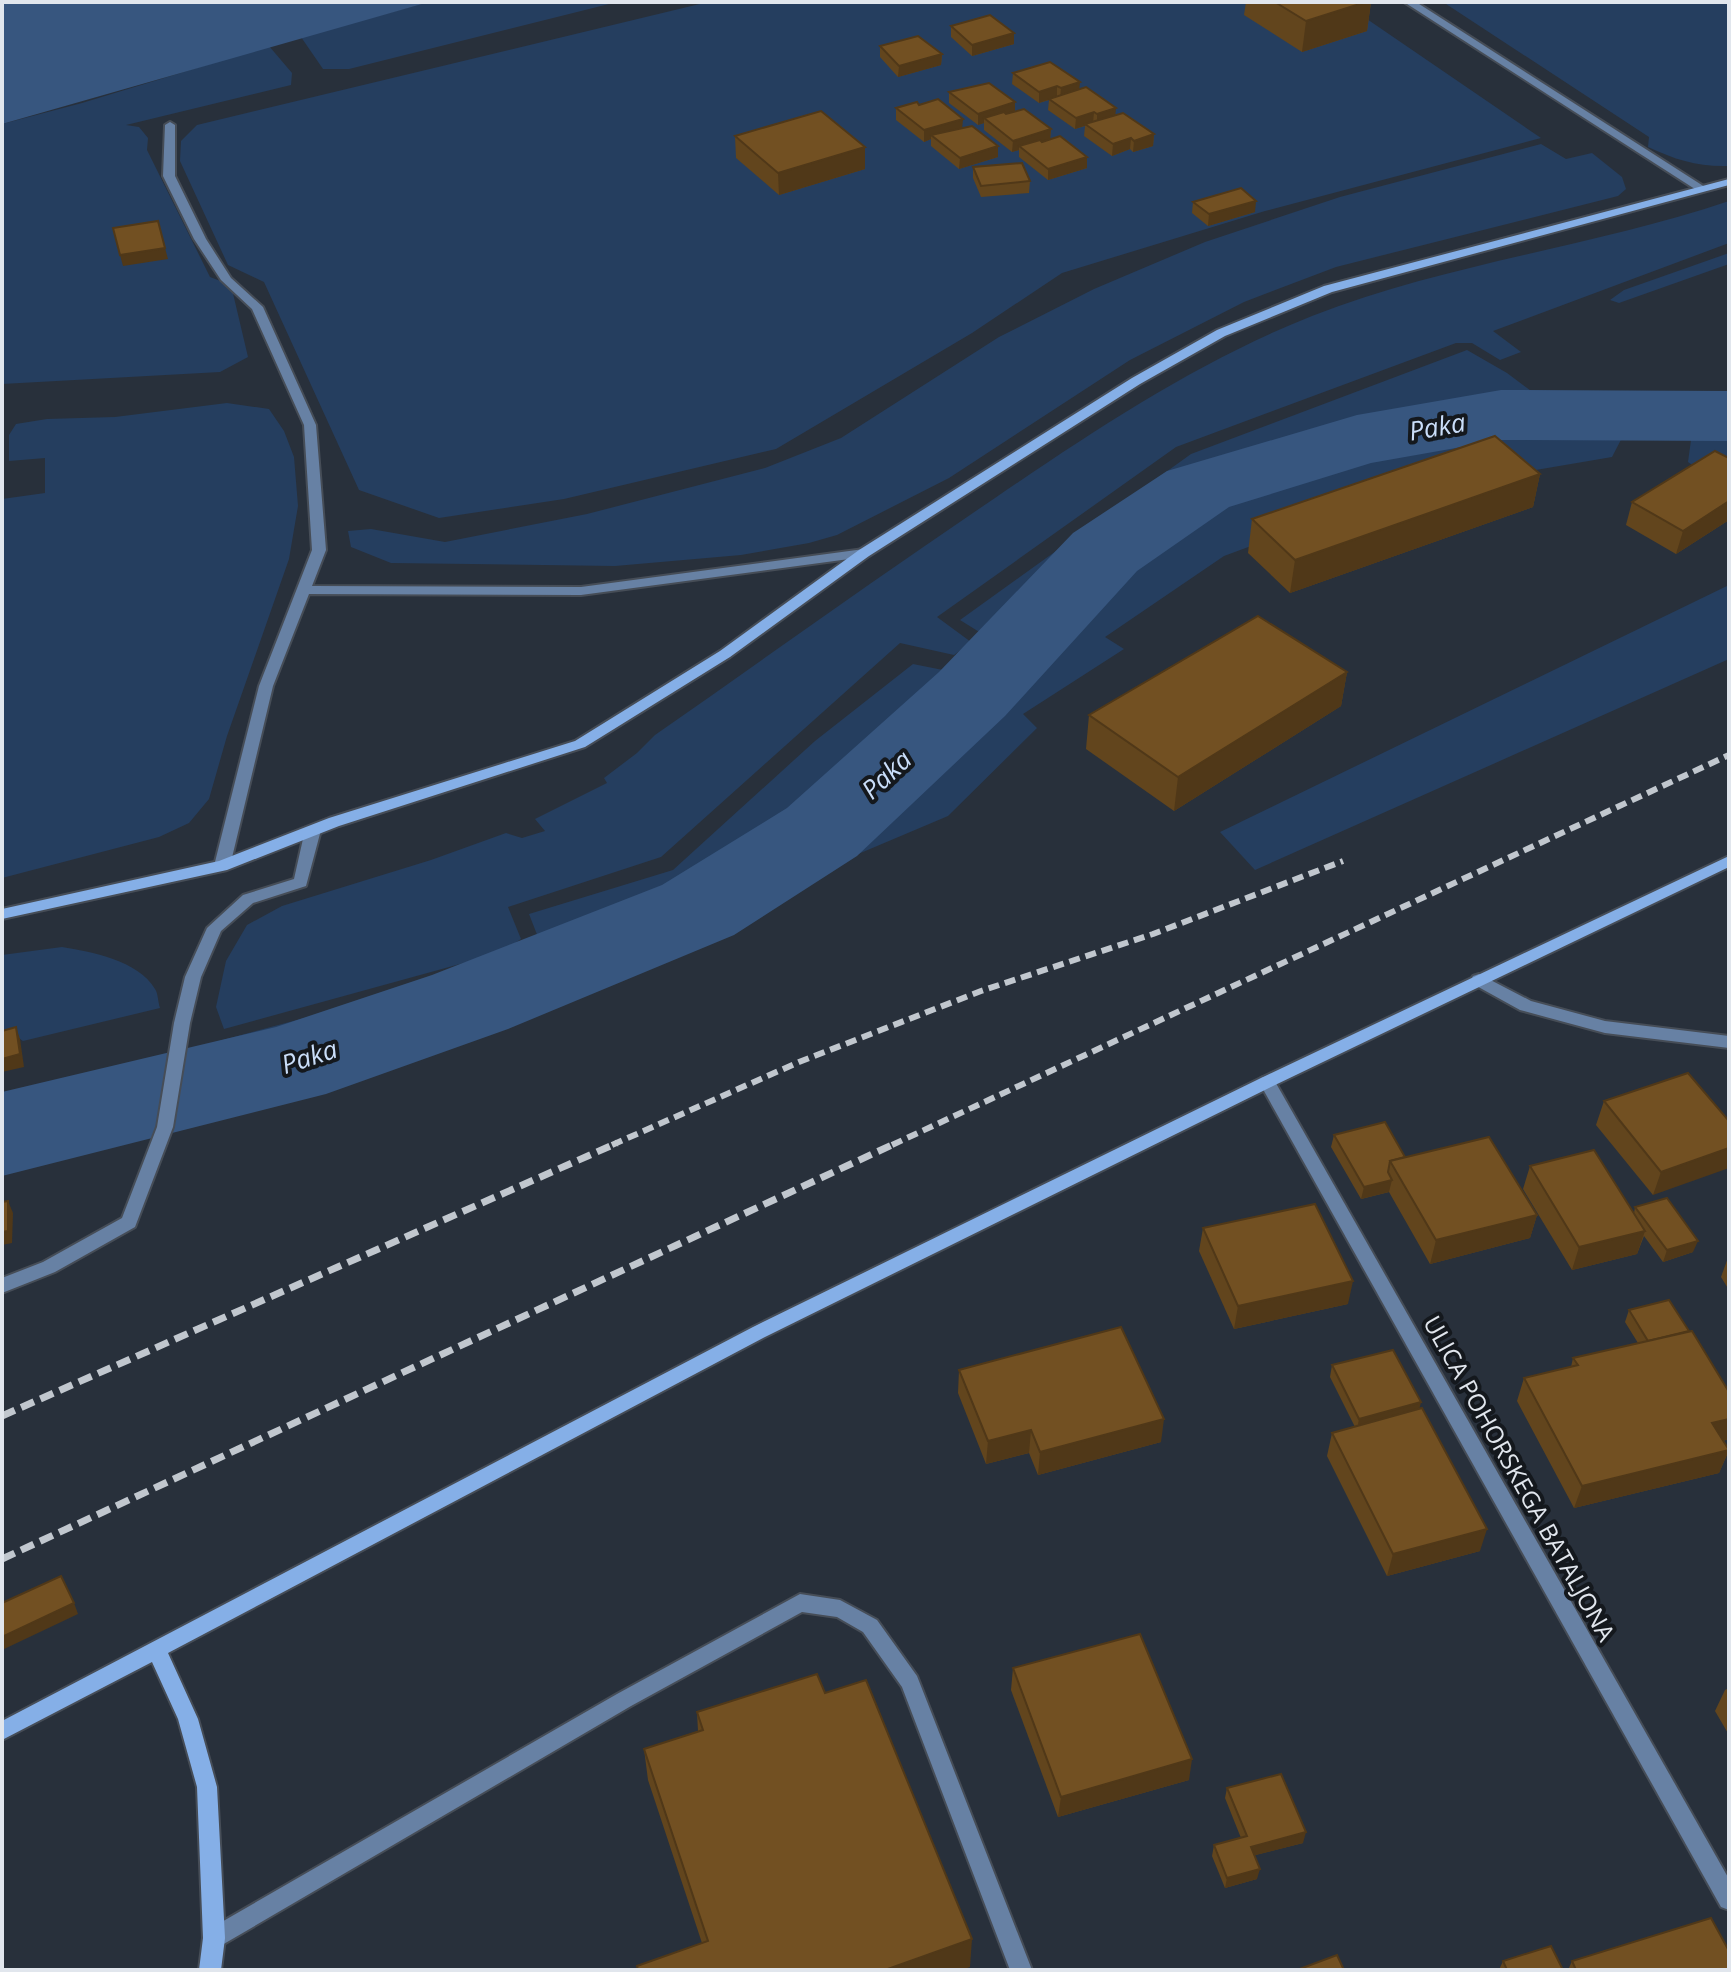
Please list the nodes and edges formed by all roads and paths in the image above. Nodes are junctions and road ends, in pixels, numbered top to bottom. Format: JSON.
{"nodes":[{"id":1,"x":1409,"y":2,"type":"edge"},
{"id":2,"x":170,"y":125,"type":"dead end"},
{"id":3,"x":1729,"y":182,"type":"edge"},
{"id":4,"x":1702,"y":189,"type":"junction"},
{"id":5,"x":864,"y":553,"type":"junction"},
{"id":6,"x":304,"y":590,"type":"junction"},
{"id":7,"x":313,"y":830,"type":"junction"},
{"id":8,"x":1729,"y":861,"type":"edge"},
{"id":9,"x":222,"y":866,"type":"junction"},
{"id":10,"x":2,"y":914,"type":"edge"},
{"id":11,"x":1479,"y":980,"type":"junction"},
{"id":12,"x":1729,"y":1042,"type":"edge"},
{"id":13,"x":1267,"y":1082,"type":"junction"},
{"id":14,"x":2,"y":1286,"type":"edge"},
{"id":15,"x":157,"y":1650,"type":"junction"},
{"id":16,"x":2,"y":1731,"type":"edge"},
{"id":17,"x":1729,"y":1900,"type":"edge"},
{"id":18,"x":214,"y":1938,"type":"junction"},
{"id":19,"x":210,"y":1970,"type":"edge"},
{"id":20,"x":1021,"y":1970,"type":"edge"}],
"edges":[{"from":1,"to":4,"type":"street"},
{"from":2,"to":6,"type":"street"},
{"from":3,"to":4,"type":"street"},
{"from":4,"to":5,"type":"street"},
{"from":5,"to":6,"type":"street"},
{"from":5,"to":7,"type":"street"},
{"from":6,"to":9,"type":"street"},
{"from":7,"to":9,"type":"street"},
{"from":7,"to":14,"type":"street"},
{"from":8,"to":11,"type":"street"},
{"from":9,"to":10,"type":"street"},
{"from":11,"to":12,"type":"street"},
{"from":11,"to":13,"type":"street"},
{"from":13,"to":15,"type":"street"},
{"from":13,"to":17,"type":"street","name":"ULICA POHORSKEGA BATALJONA"},
{"from":15,"to":16,"type":"street"},
{"from":15,"to":18,"type":"street"},
{"from":18,"to":19,"type":"street"},
{"from":18,"to":20,"type":"street"}]}
